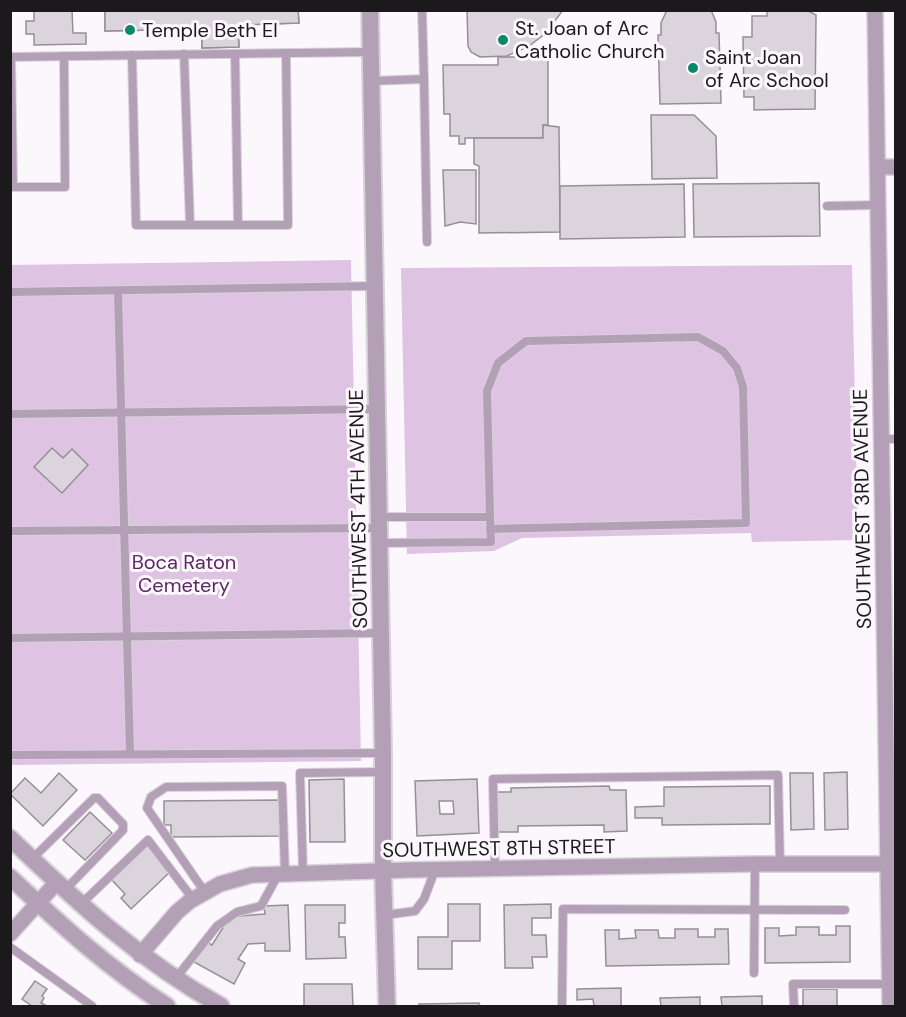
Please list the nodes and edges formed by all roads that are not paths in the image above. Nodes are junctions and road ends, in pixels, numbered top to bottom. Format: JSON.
{"nodes":[{"id":1,"x":370,"y":10,"type":"edge"},
{"id":2,"x":422,"y":10,"type":"edge"},
{"id":3,"x":875,"y":10,"type":"edge"},
{"id":4,"x":370,"y":52,"type":"junction"},
{"id":5,"x":286,"y":53,"type":"junction"},
{"id":6,"x":184,"y":54,"type":"junction"},
{"id":7,"x":235,"y":54,"type":"junction"},
{"id":8,"x":132,"y":55,"type":"junction"},
{"id":9,"x":64,"y":56,"type":"junction"},
{"id":10,"x":11,"y":57,"type":"edge"},
{"id":11,"x":424,"y":80,"type":"junction"},
{"id":12,"x":371,"y":81,"type":"junction"},
{"id":13,"x":896,"y":166,"type":"edge"},
{"id":14,"x":878,"y":167,"type":"junction"},
{"id":15,"x":827,"y":206,"type":"dead end"},
{"id":16,"x":878,"y":206,"type":"junction"},
{"id":17,"x":190,"y":225,"type":"junction"},
{"id":18,"x":238,"y":225,"type":"junction"},
{"id":19,"x":427,"y":242,"type":"dead end"},
{"id":20,"x":375,"y":286,"type":"junction"},
{"id":21,"x":118,"y":291,"type":"junction"},
{"id":22,"x":10,"y":292,"type":"edge"},
{"id":23,"x":888,"y":374,"type":"edge"},
{"id":24,"x":377,"y":409,"type":"junction"},
{"id":25,"x":121,"y":412,"type":"junction"},
{"id":26,"x":10,"y":414,"type":"edge"},
{"id":27,"x":889,"y":439,"type":"edge"},
{"id":28,"x":490,"y":517,"type":"junction"},
{"id":29,"x":490,"y":529,"type":"junction"},
{"id":30,"x":124,"y":530,"type":"junction"},
{"id":31,"x":379,"y":530,"type":"junction"},
{"id":32,"x":10,"y":531,"type":"edge"},
{"id":33,"x":890,"y":535,"type":"edge"},
{"id":34,"x":890,"y":583,"type":"edge"},
{"id":35,"x":381,"y":633,"type":"junction"},
{"id":36,"x":890,"y":633,"type":"edge"},
{"id":37,"x":127,"y":636,"type":"junction"},
{"id":38,"x":10,"y":638,"type":"edge"},
{"id":39,"x":891,"y":726,"type":"edge"},
{"id":40,"x":383,"y":753,"type":"junction"},
{"id":41,"x":130,"y":754,"type":"junction"},
{"id":42,"x":10,"y":755,"type":"edge"},
{"id":43,"x":383,"y":772,"type":"junction"},
{"id":44,"x":10,"y":838,"type":"edge"},
{"id":45,"x":32,"y":859,"type":"junction"},
{"id":46,"x":755,"y":864,"type":"junction"},
{"id":47,"x":780,"y":864,"type":"junction"},
{"id":48,"x":892,"y":864,"type":"edge"},
{"id":49,"x":495,"y":869,"type":"junction"},
{"id":50,"x":435,"y":870,"type":"junction"},
{"id":51,"x":383,"y":871,"type":"junction"},
{"id":52,"x":282,"y":873,"type":"junction"},
{"id":53,"x":303,"y":873,"type":"junction"},
{"id":54,"x":10,"y":877,"type":"edge"},
{"id":55,"x":61,"y":886,"type":"junction"},
{"id":56,"x":199,"y":895,"type":"junction"},
{"id":57,"x":38,"y":903,"type":"junction"},
{"id":58,"x":80,"y":904,"type":"junction"},
{"id":59,"x":754,"y":910,"type":"junction"},
{"id":60,"x":845,"y":910,"type":"dead end"},
{"id":61,"x":385,"y":916,"type":"junction"},
{"id":62,"x":893,"y":927,"type":"edge"},
{"id":63,"x":10,"y":934,"type":"edge"},
{"id":64,"x":10,"y":947,"type":"edge"},
{"id":65,"x":140,"y":955,"type":"junction"},
{"id":66,"x":754,"y":973,"type":"dead end"},
{"id":67,"x":175,"y":979,"type":"junction"},
{"id":68,"x":891,"y":984,"type":"junction"},
{"id":69,"x":92,"y":1006,"type":"edge"},
{"id":70,"x":167,"y":1006,"type":"edge"},
{"id":71,"x":220,"y":1006,"type":"edge"},
{"id":72,"x":387,"y":1006,"type":"edge"},
{"id":73,"x":562,"y":1006,"type":"edge"},
{"id":74,"x":794,"y":1006,"type":"edge"},
{"id":75,"x":890,"y":1006,"type":"edge"}],
"edges":[{"from":1,"to":4,"type":"street","name":"SOUTHWEST 4TH AVENUE"},
{"from":2,"to":11,"type":"lane"},
{"from":3,"to":14,"type":"street","name":"SOUTHWEST 3RD AVENUE"},
{"from":4,"to":5,"type":"lane"},
{"from":4,"to":12,"type":"street","name":"SOUTHWEST 4TH AVENUE"},
{"from":5,"to":7,"type":"lane"},
{"from":5,"to":18,"type":"lane"},
{"from":6,"to":7,"type":"lane"},
{"from":6,"to":8,"type":"lane"},
{"from":6,"to":17,"type":"lane"},
{"from":7,"to":18,"type":"lane"},
{"from":8,"to":9,"type":"lane"},
{"from":8,"to":17,"type":"lane"},
{"from":9,"to":10,"type":"lane"},
{"from":9,"to":10,"type":"lane"},
{"from":11,"to":12,"type":"lane"},
{"from":11,"to":19,"type":"lane"},
{"from":12,"to":20,"type":"street","name":"SOUTHWEST 4TH AVENUE"},
{"from":13,"to":14,"type":"street"},
{"from":14,"to":16,"type":"street","name":"SOUTHWEST 3RD AVENUE"},
{"from":15,"to":16,"type":"lane"},
{"from":16,"to":23,"type":"street","name":"SOUTHWEST 3RD AVENUE"},
{"from":17,"to":18,"type":"lane"},
{"from":20,"to":21,"type":"lane"},
{"from":20,"to":24,"type":"street","name":"SOUTHWEST 4TH AVENUE"},
{"from":21,"to":22,"type":"lane"},
{"from":21,"to":25,"type":"lane"},
{"from":23,"to":27,"type":"street","name":"SOUTHWEST 3RD AVENUE"},
{"from":24,"to":25,"type":"lane"},
{"from":24,"to":31,"type":"street","name":"SOUTHWEST 4TH AVENUE"},
{"from":25,"to":26,"type":"lane"},
{"from":25,"to":30,"type":"lane"},
{"from":27,"to":33,"type":"street","name":"SOUTHWEST 3RD AVENUE"},
{"from":28,"to":29,"type":"lane"},
{"from":28,"to":29,"type":"lane"},
{"from":28,"to":31,"type":"lane"},
{"from":29,"to":31,"type":"lane"},
{"from":30,"to":31,"type":"lane"},
{"from":30,"to":32,"type":"lane"},
{"from":30,"to":37,"type":"lane"},
{"from":31,"to":35,"type":"street","name":"SOUTHWEST 4TH AVENUE"},
{"from":33,"to":34,"type":"street","name":"SOUTHWEST 3RD AVENUE"},
{"from":34,"to":36,"type":"street","name":"SOUTHWEST 3RD AVENUE"},
{"from":35,"to":37,"type":"lane"},
{"from":35,"to":40,"type":"street","name":"SOUTHWEST 4TH AVENUE"},
{"from":36,"to":39,"type":"street","name":"SOUTHWEST 3RD AVENUE"},
{"from":37,"to":38,"type":"lane"},
{"from":37,"to":41,"type":"lane"},
{"from":39,"to":48,"type":"street","name":"SOUTHWEST 3RD AVENUE"},
{"from":40,"to":41,"type":"lane"},
{"from":40,"to":43,"type":"street","name":"SOUTHWEST 4TH AVENUE"},
{"from":41,"to":42,"type":"lane"},
{"from":43,"to":51,"type":"street","name":"SOUTHWEST 4TH AVENUE"},
{"from":43,"to":53,"type":"lane"},
{"from":44,"to":45,"type":"street"},
{"from":45,"to":55,"type":"street"},
{"from":45,"to":55,"type":"lane"},
{"from":46,"to":47,"type":"street","name":"SOUTHWEST 8TH STREET"},
{"from":46,"to":49,"type":"street","name":"SOUTHWEST 8TH STREET"},
{"from":46,"to":59,"type":"lane"},
{"from":47,"to":48,"type":"street","name":"SOUTHWEST 8TH STREET"},
{"from":47,"to":49,"type":"lane"},
{"from":48,"to":62,"type":"street","name":"SOUTHWEST 3RD AVENUE"},
{"from":49,"to":50,"type":"street","name":"SOUTHWEST 8TH STREET"},
{"from":50,"to":51,"type":"street","name":"SOUTHWEST 8TH STREET"},
{"from":50,"to":61,"type":"lane"},
{"from":51,"to":53,"type":"street","name":"SOUTHWEST 8TH STREET"},
{"from":51,"to":61,"type":"street","name":"SOUTHWEST 4TH AVENUE"},
{"from":52,"to":53,"type":"street","name":"SOUTHWEST 8TH STREET"},
{"from":52,"to":56,"type":"street","name":"SOUTHWEST 8TH STREET"},
{"from":52,"to":56,"type":"lane"},
{"from":52,"to":67,"type":"lane"},
{"from":54,"to":57,"type":"street"},
{"from":55,"to":57,"type":"street"},
{"from":55,"to":58,"type":"street"},
{"from":56,"to":58,"type":"lane"},
{"from":56,"to":65,"type":"street","name":"SOUTHWEST 8TH STREET"},
{"from":57,"to":63,"type":"street"},
{"from":57,"to":70,"type":"street"},
{"from":58,"to":65,"type":"street"},
{"from":59,"to":60,"type":"lane"},
{"from":59,"to":66,"type":"lane"},
{"from":59,"to":73,"type":"lane"},
{"from":61,"to":72,"type":"street","name":"SOUTHWEST 4TH AVENUE"},
{"from":62,"to":68,"type":"street","name":"SOUTHWEST 3RD AVENUE"},
{"from":64,"to":69,"type":"lane"},
{"from":65,"to":67,"type":"street"},
{"from":67,"to":71,"type":"street"},
{"from":68,"to":74,"type":"lane"},
{"from":68,"to":75,"type":"street","name":"SOUTHWEST 3RD AVENUE"}]}
